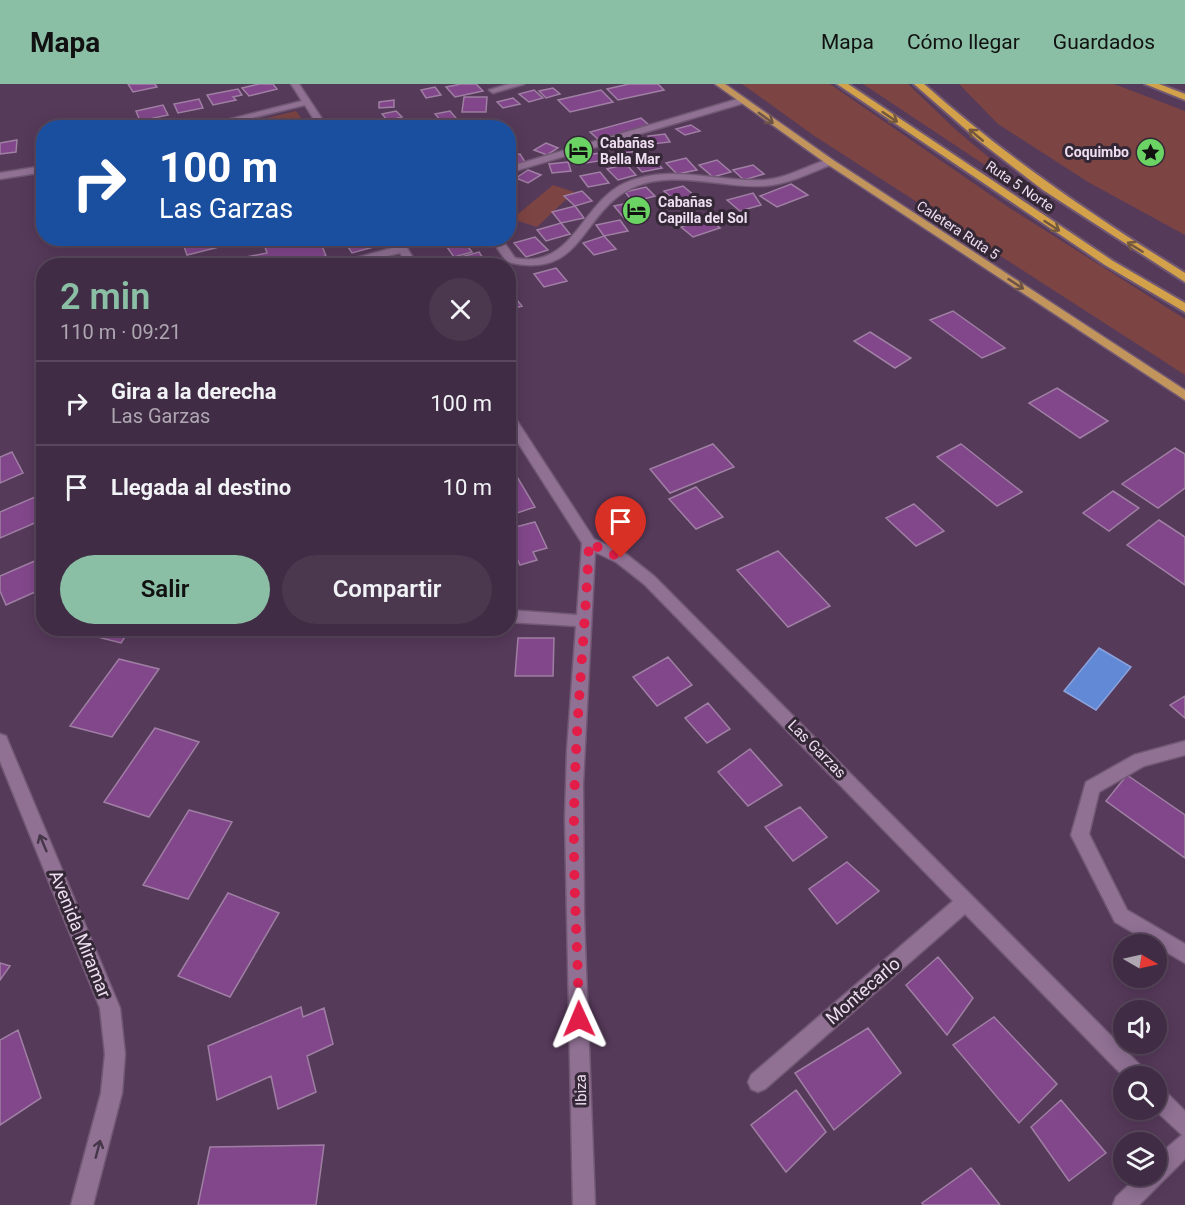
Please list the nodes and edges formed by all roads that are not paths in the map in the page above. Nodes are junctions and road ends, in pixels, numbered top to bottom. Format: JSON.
{"nodes":[{"id":1,"x":295,"y":84,"type":"edge"},
{"id":2,"x":520,"y":84,"type":"edge"},
{"id":3,"x":719,"y":84,"type":"edge"},
{"id":4,"x":842,"y":84,"type":"edge"},
{"id":5,"x":918,"y":84,"type":"edge"},
{"id":6,"x":1150,"y":84,"type":"edge"},
{"id":7,"x":493,"y":90,"type":"dead end"},
{"id":8,"x":1185,"y":97,"type":"edge"},
{"id":9,"x":741,"y":101,"type":"junction"},
{"id":10,"x":307,"y":102,"type":"junction"},
{"id":11,"x":232,"y":120,"type":"edge"},
{"id":12,"x":319,"y":120,"type":"edge"},
{"id":13,"x":830,"y":162,"type":"junction"},
{"id":14,"x":516,"y":168,"type":"edge"},
{"id":15,"x":36,"y":170,"type":"edge"},
{"id":16,"x":0,"y":176,"type":"edge"},
{"id":17,"x":400,"y":246,"type":"edge"},
{"id":18,"x":402,"y":249,"type":"junction"},
{"id":19,"x":364,"y":258,"type":"edge"},
{"id":20,"x":408,"y":258,"type":"edge"},
{"id":21,"x":516,"y":261,"type":"edge"},
{"id":22,"x":1185,"y":278,"type":"edge"},
{"id":23,"x":1185,"y":308,"type":"edge"},
{"id":24,"x":1185,"y":396,"type":"edge"},
{"id":25,"x":516,"y":428,"type":"edge"},
{"id":26,"x":523,"y":439,"type":"junction"},
{"id":27,"x":516,"y":441,"type":"edge"},
{"id":28,"x":589,"y":543,"type":"junction"},
{"id":29,"x":516,"y":617,"type":"edge"},
{"id":30,"x":586,"y":621,"type":"junction"},
{"id":31,"x":0,"y":741,"type":"edge"},
{"id":32,"x":1185,"y":748,"type":"edge"},
{"id":33,"x":967,"y":901,"type":"junction"},
{"id":34,"x":1185,"y":954,"type":"edge"},
{"id":35,"x":1127,"y":1066,"type":"edge"},
{"id":36,"x":758,"y":1082,"type":"dead end"},
{"id":37,"x":1167,"y":1107,"type":"edge"},
{"id":38,"x":1185,"y":1126,"type":"edge"},
{"id":39,"x":1185,"y":1144,"type":"edge"},
{"id":40,"x":1167,"y":1161,"type":"edge"},
{"id":41,"x":1143,"y":1186,"type":"edge"},
{"id":42,"x":82,"y":1205,"type":"edge"},
{"id":43,"x":584,"y":1205,"type":"edge"},
{"id":44,"x":1124,"y":1205,"type":"edge"}],
"edges":[{"from":1,"to":10,"type":"street"},
{"from":2,"to":7,"type":"street"},
{"from":3,"to":9,"type":"main road","name":"Caletera Ruta 5"},
{"from":4,"to":23,"type":"highway","name":"Ruta 5 Norte","one_way":true},
{"from":22,"to":5,"type":"highway","name":"Ruta 5 Norte","one_way":true},
{"from":6,"to":8,"type":"highway"},
{"from":9,"to":13,"type":"main road","name":"Caletera Ruta 5","one_way":true},
{"from":9,"to":14,"type":"street"},
{"from":10,"to":11,"type":"street"},
{"from":10,"to":12,"type":"street"},
{"from":13,"to":21,"type":"street"},
{"from":13,"to":24,"type":"main road","name":"Caletera Ruta 5","one_way":true},
{"from":15,"to":16,"type":"street"},
{"from":17,"to":18,"type":"street"},
{"from":18,"to":19,"type":"street"},
{"from":18,"to":20,"type":"street"},
{"from":25,"to":26,"type":"street"},
{"from":26,"to":27,"type":"street"},
{"from":26,"to":28,"type":"street"},
{"from":28,"to":30,"type":"street","name":"Ibiza"},
{"from":28,"to":33,"type":"street","name":"Las Garzas"},
{"from":29,"to":30,"type":"street"},
{"from":30,"to":43,"type":"street","name":"Ibiza"},
{"from":42,"to":31,"type":"street","name":"Avenida Miramar","one_way":true},
{"from":32,"to":34,"type":"street"},
{"from":33,"to":35,"type":"street","name":"Las Garzas"},
{"from":33,"to":36,"type":"street","name":"Montecarlo"},
{"from":37,"to":38,"type":"street"},
{"from":39,"to":40,"type":"street"},
{"from":41,"to":44,"type":"street"}]}
